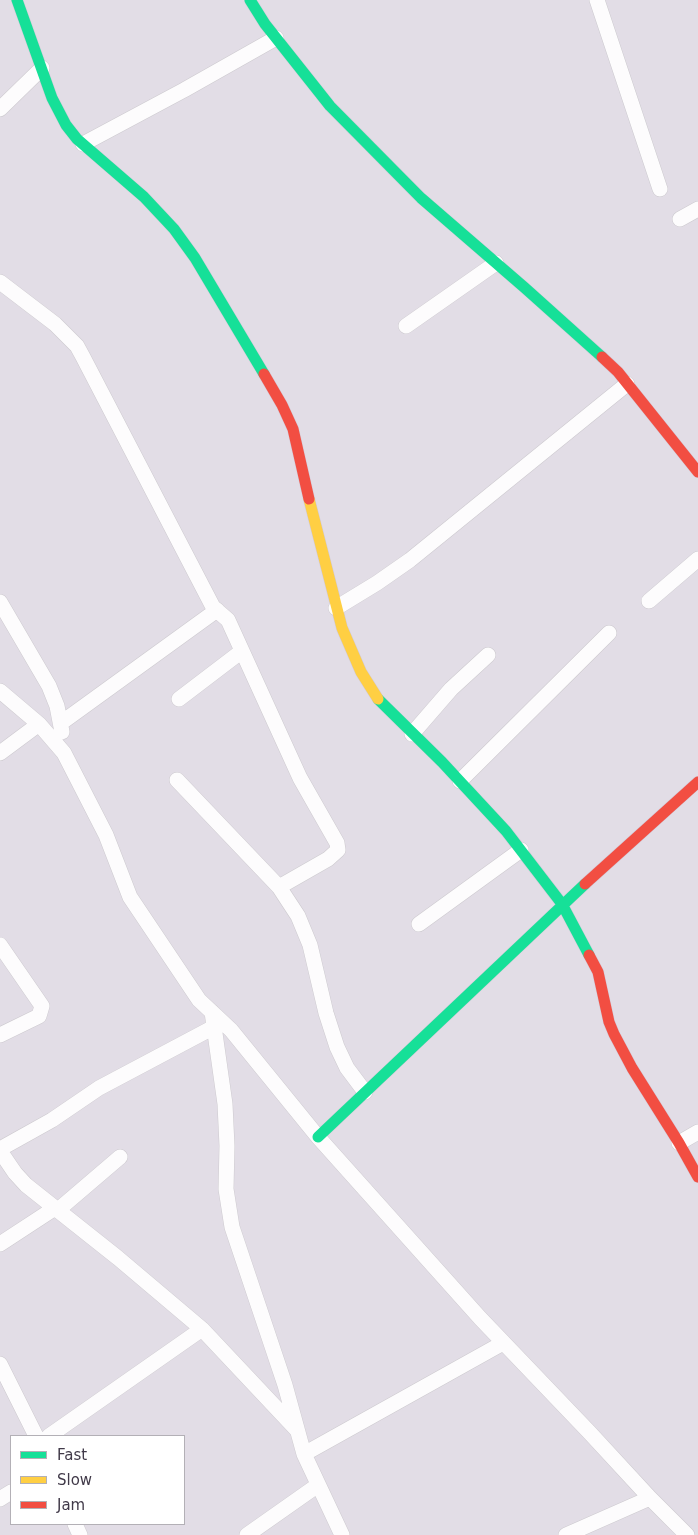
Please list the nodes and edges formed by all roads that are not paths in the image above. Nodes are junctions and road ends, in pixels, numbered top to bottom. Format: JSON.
{"nodes":[{"id":1,"x":17,"y":0,"type":"edge"},
{"id":2,"x":250,"y":0,"type":"edge"},
{"id":3,"x":597,"y":0,"type":"edge"},
{"id":4,"x":276,"y":38,"type":"junction"},
{"id":5,"x":42,"y":68,"type":"junction"},
{"id":6,"x":0,"y":110,"type":"edge"},
{"id":7,"x":83,"y":144,"type":"junction"},
{"id":8,"x":660,"y":189,"type":"dead end"},
{"id":9,"x":698,"y":209,"type":"edge"},
{"id":10,"x":680,"y":219,"type":"dead end"},
{"id":11,"x":496,"y":263,"type":"junction"},
{"id":12,"x":0,"y":282,"type":"edge"},
{"id":13,"x":406,"y":326,"type":"dead end"},
{"id":14,"x":627,"y":384,"type":"junction"},
{"id":15,"x":698,"y":472,"type":"edge"},
{"id":16,"x":698,"y":560,"type":"edge"},
{"id":17,"x":649,"y":600,"type":"dead end"},
{"id":18,"x":0,"y":602,"type":"edge"},
{"id":19,"x":336,"y":608,"type":"junction"},
{"id":20,"x":217,"y":610,"type":"junction"},
{"id":21,"x":609,"y":633,"type":"dead end"},
{"id":22,"x":242,"y":652,"type":"junction"},
{"id":23,"x":488,"y":655,"type":"dead end"},
{"id":24,"x":0,"y":691,"type":"edge"},
{"id":25,"x":179,"y":699,"type":"dead end"},
{"id":26,"x":61,"y":723,"type":"junction"},
{"id":27,"x":39,"y":724,"type":"junction"},
{"id":28,"x":412,"y":734,"type":"junction"},
{"id":29,"x":64,"y":753,"type":"junction"},
{"id":30,"x":0,"y":754,"type":"edge"},
{"id":31,"x":177,"y":780,"type":"dead end"},
{"id":32,"x":460,"y":781,"type":"junction"},
{"id":33,"x":698,"y":782,"type":"edge"},
{"id":34,"x":521,"y":850,"type":"junction"},
{"id":35,"x":279,"y":887,"type":"junction"},
{"id":36,"x":562,"y":904,"type":"junction"},
{"id":37,"x":419,"y":924,"type":"dead end"},
{"id":38,"x":0,"y":945,"type":"edge"},
{"id":39,"x":213,"y":1020,"type":"junction"},
{"id":40,"x":0,"y":1035,"type":"edge"},
{"id":41,"x":365,"y":1092,"type":"junction"},
{"id":42,"x":698,"y":1132,"type":"edge"},
{"id":43,"x":318,"y":1137,"type":"junction"},
{"id":44,"x":679,"y":1143,"type":"junction"},
{"id":45,"x":0,"y":1150,"type":"edge"},
{"id":46,"x":120,"y":1157,"type":"dead end"},
{"id":47,"x":698,"y":1177,"type":"edge"},
{"id":48,"x":56,"y":1209,"type":"junction"},
{"id":49,"x":0,"y":1244,"type":"edge"},
{"id":50,"x":202,"y":1329,"type":"junction"},
{"id":51,"x":503,"y":1342,"type":"junction"},
{"id":52,"x":2,"y":1374,"type":"edge"},
{"id":53,"x":298,"y":1431,"type":"junction"},
{"id":54,"x":35,"y":1435,"type":"edge"},
{"id":55,"x":50,"y":1435,"type":"edge"},
{"id":56,"x":304,"y":1454,"type":"junction"},
{"id":57,"x":318,"y":1485,"type":"junction"},
{"id":58,"x":650,"y":1498,"type":"junction"},
{"id":59,"x":247,"y":1535,"type":"edge"},
{"id":60,"x":342,"y":1535,"type":"edge"},
{"id":61,"x":566,"y":1535,"type":"edge"},
{"id":62,"x":688,"y":1535,"type":"edge"}],
"edges":[{"from":1,"to":5,"type":"street"},
{"from":2,"to":4,"type":"street"},
{"from":3,"to":8,"type":"street"},
{"from":4,"to":7,"type":"street"},
{"from":4,"to":11,"type":"street"},
{"from":5,"to":6,"type":"street"},
{"from":5,"to":7,"type":"street"},
{"from":7,"to":19,"type":"street"},
{"from":9,"to":10,"type":"street"},
{"from":11,"to":13,"type":"street"},
{"from":11,"to":14,"type":"street"},
{"from":12,"to":20,"type":"street"},
{"from":14,"to":15,"type":"street"},
{"from":14,"to":19,"type":"street"},
{"from":16,"to":17,"type":"street"},
{"from":18,"to":26,"type":"street"},
{"from":19,"to":28,"type":"street"},
{"from":20,"to":22,"type":"street"},
{"from":20,"to":26,"type":"street"},
{"from":21,"to":32,"type":"street"},
{"from":22,"to":25,"type":"street"},
{"from":22,"to":35,"type":"street"},
{"from":23,"to":28,"type":"street"},
{"from":24,"to":27,"type":"street"},
{"from":26,"to":29,"type":"street"},
{"from":27,"to":29,"type":"street"},
{"from":27,"to":30,"type":"street"},
{"from":28,"to":32,"type":"street"},
{"from":29,"to":39,"type":"street"},
{"from":31,"to":35,"type":"street"},
{"from":32,"to":34,"type":"street"},
{"from":33,"to":36,"type":"street"},
{"from":34,"to":36,"type":"street"},
{"from":34,"to":37,"type":"street"},
{"from":35,"to":41,"type":"street"},
{"from":36,"to":41,"type":"street"},
{"from":36,"to":44,"type":"street"},
{"from":38,"to":40,"type":"street"},
{"from":39,"to":43,"type":"street"},
{"from":39,"to":45,"type":"street"},
{"from":39,"to":53,"type":"street"},
{"from":41,"to":43,"type":"street"},
{"from":42,"to":44,"type":"street"},
{"from":43,"to":51,"type":"street"},
{"from":44,"to":47,"type":"street"},
{"from":45,"to":48,"type":"street"},
{"from":46,"to":48,"type":"street"},
{"from":48,"to":49,"type":"street"},
{"from":48,"to":50,"type":"street"},
{"from":50,"to":53,"type":"street"},
{"from":50,"to":55,"type":"street"},
{"from":51,"to":56,"type":"street"},
{"from":51,"to":58,"type":"street"},
{"from":52,"to":54,"type":"street"},
{"from":53,"to":56,"type":"street"},
{"from":56,"to":57,"type":"street"},
{"from":57,"to":59,"type":"street"},
{"from":57,"to":60,"type":"street"},
{"from":58,"to":61,"type":"street"},
{"from":58,"to":62,"type":"street"}]}
